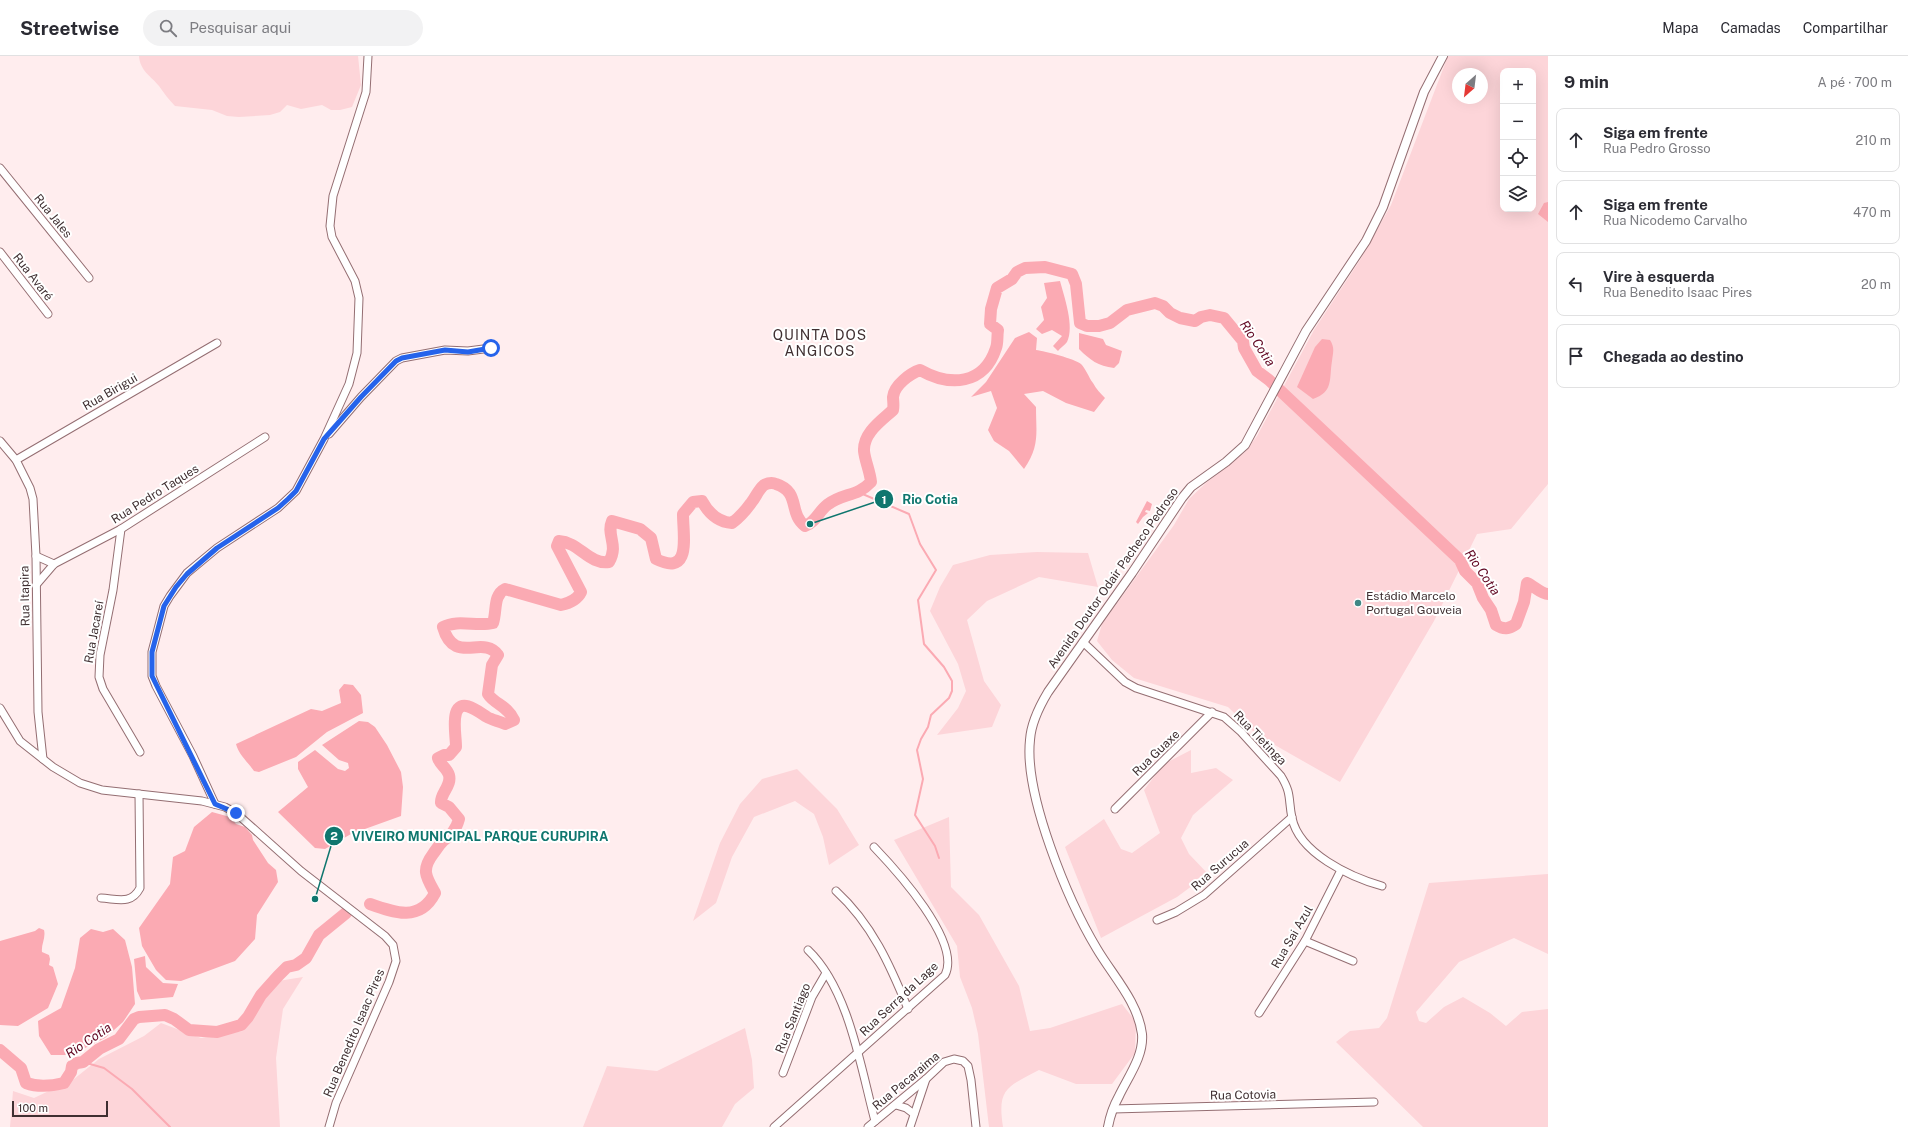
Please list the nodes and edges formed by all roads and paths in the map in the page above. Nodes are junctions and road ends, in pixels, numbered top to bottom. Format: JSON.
{"nodes":[{"id":1,"x":368,"y":56,"type":"edge"},
{"id":2,"x":1443,"y":56,"type":"edge"},
{"id":3,"x":0,"y":168,"type":"edge"},
{"id":4,"x":0,"y":252,"type":"edge"},
{"id":5,"x":89,"y":278,"type":"dead end"},
{"id":6,"x":48,"y":314,"type":"dead end"},
{"id":7,"x":216,"y":342,"type":"dead end"},
{"id":8,"x":491,"y":348,"type":"dead end"},
{"id":9,"x":265,"y":437,"type":"dead end"},
{"id":10,"x":324,"y":439,"type":"junction"},
{"id":11,"x":0,"y":441,"type":"edge"},
{"id":12,"x":16,"y":460,"type":"junction"},
{"id":13,"x":121,"y":529,"type":"junction"},
{"id":14,"x":36,"y":556,"type":"junction"},
{"id":15,"x":54,"y":564,"type":"junction"},
{"id":16,"x":36,"y":585,"type":"junction"},
{"id":17,"x":1083,"y":642,"type":"junction"},
{"id":18,"x":0,"y":708,"type":"edge"},
{"id":19,"x":1212,"y":712,"type":"junction"},
{"id":20,"x":140,"y":752,"type":"dead end"},
{"id":21,"x":43,"y":759,"type":"junction"},
{"id":22,"x":139,"y":794,"type":"junction"},
{"id":23,"x":215,"y":804,"type":"junction"},
{"id":24,"x":1115,"y":809,"type":"dead end"},
{"id":25,"x":1292,"y":817,"type":"junction"},
{"id":26,"x":874,"y":847,"type":"dead end"},
{"id":27,"x":1341,"y":870,"type":"junction"},
{"id":28,"x":1382,"y":886,"type":"dead end"},
{"id":29,"x":836,"y":891,"type":"dead end"},
{"id":30,"x":101,"y":898,"type":"dead end"},
{"id":31,"x":1157,"y":920,"type":"dead end"},
{"id":32,"x":1305,"y":941,"type":"junction"},
{"id":33,"x":808,"y":950,"type":"dead end"},
{"id":34,"x":1353,"y":961,"type":"dead end"},
{"id":35,"x":826,"y":973,"type":"junction"},
{"id":36,"x":908,"y":1009,"type":"junction"},
{"id":37,"x":1259,"y":1013,"type":"dead end"},
{"id":38,"x":858,"y":1052,"type":"junction"},
{"id":39,"x":783,"y":1073,"type":"dead end"},
{"id":40,"x":926,"y":1079,"type":"junction"},
{"id":41,"x":1374,"y":1102,"type":"dead end"},
{"id":42,"x":896,"y":1105,"type":"junction"},
{"id":43,"x":1113,"y":1109,"type":"junction"},
{"id":44,"x":914,"y":1114,"type":"junction"},
{"id":45,"x":875,"y":1121,"type":"junction"},
{"id":46,"x":328,"y":1127,"type":"edge"},
{"id":47,"x":774,"y":1127,"type":"edge"},
{"id":48,"x":868,"y":1127,"type":"edge"},
{"id":49,"x":910,"y":1127,"type":"edge"},
{"id":50,"x":976,"y":1127,"type":"edge"},
{"id":51,"x":1108,"y":1127,"type":"edge"}],
"edges":[{"from":1,"to":10,"type":"street"},
{"from":2,"to":17,"type":"main road","name":"Avenida Doutor Odair Pacheco Pedroso"},
{"from":3,"to":5,"type":"street","name":"Rua Jales"},
{"from":4,"to":6,"type":"street","name":"Rua Avaré"},
{"from":7,"to":12,"type":"street","name":"Rua Birigui"},
{"from":8,"to":10,"type":"street"},
{"from":9,"to":13,"type":"street","name":"Rua Pedro Taques"},
{"from":10,"to":23,"type":"street"},
{"from":11,"to":12,"type":"street","name":"Rua Itapira"},
{"from":12,"to":14,"type":"street","name":"Rua Itapira"},
{"from":13,"to":15,"type":"street","name":"Rua Pedro Taques"},
{"from":13,"to":20,"type":"street","name":"Rua Jacareí"},
{"from":14,"to":15,"type":"street"},
{"from":14,"to":16,"type":"street","name":"Rua Itapira"},
{"from":15,"to":16,"type":"street","name":"Rua Pedro Taques"},
{"from":16,"to":21,"type":"street","name":"Rua Itapira"},
{"from":17,"to":19,"type":"street","name":"Rua Tietinga"},
{"from":17,"to":43,"type":"main road","name":"Avenida Doutor Odair Pacheco Pedroso"},
{"from":18,"to":21,"type":"street","name":"Rua Benedito Isaac Pires"},
{"from":19,"to":24,"type":"street","name":"Rua Guaxe"},
{"from":19,"to":25,"type":"street","name":"Rua Tietinga"},
{"from":21,"to":22,"type":"street","name":"Rua Benedito Isaac Pires"},
{"from":22,"to":23,"type":"street","name":"Rua Benedito Isaac Pires"},
{"from":22,"to":30,"type":"street"},
{"from":23,"to":46,"type":"street","name":"Rua Benedito Isaac Pires"},
{"from":25,"to":27,"type":"street","name":"Rua Tietinga"},
{"from":25,"to":31,"type":"street","name":"Rua Surucua"},
{"from":26,"to":36,"type":"street","name":"Rua Serra da Lage"},
{"from":27,"to":28,"type":"street","name":"Rua Tietinga"},
{"from":27,"to":32,"type":"street","name":"Rua Sai Azul"},
{"from":29,"to":36,"type":"street"},
{"from":32,"to":34,"type":"street"},
{"from":32,"to":37,"type":"street","name":"Rua Sai Azul"},
{"from":33,"to":35,"type":"street"},
{"from":35,"to":38,"type":"street"},
{"from":35,"to":39,"type":"street","name":"Rua Santiago"},
{"from":36,"to":38,"type":"street","name":"Rua Serra da Lage"},
{"from":38,"to":45,"type":"street"},
{"from":38,"to":47,"type":"street","name":"Rua Serra da Lage"},
{"from":40,"to":42,"type":"street","name":"Rua Pacaraima"},
{"from":40,"to":44,"type":"street"},
{"from":40,"to":50,"type":"street","name":"Rua Pacaraima"},
{"from":41,"to":43,"type":"street","name":"Rua Cotovia"},
{"from":42,"to":44,"type":"street"},
{"from":42,"to":45,"type":"street","name":"Rua Pacaraima"},
{"from":43,"to":51,"type":"main road","name":"Avenida Doutor Odair Pacheco Pedroso"},
{"from":44,"to":49,"type":"street"},
{"from":45,"to":48,"type":"street","name":"Rua Pacaraima"}]}
